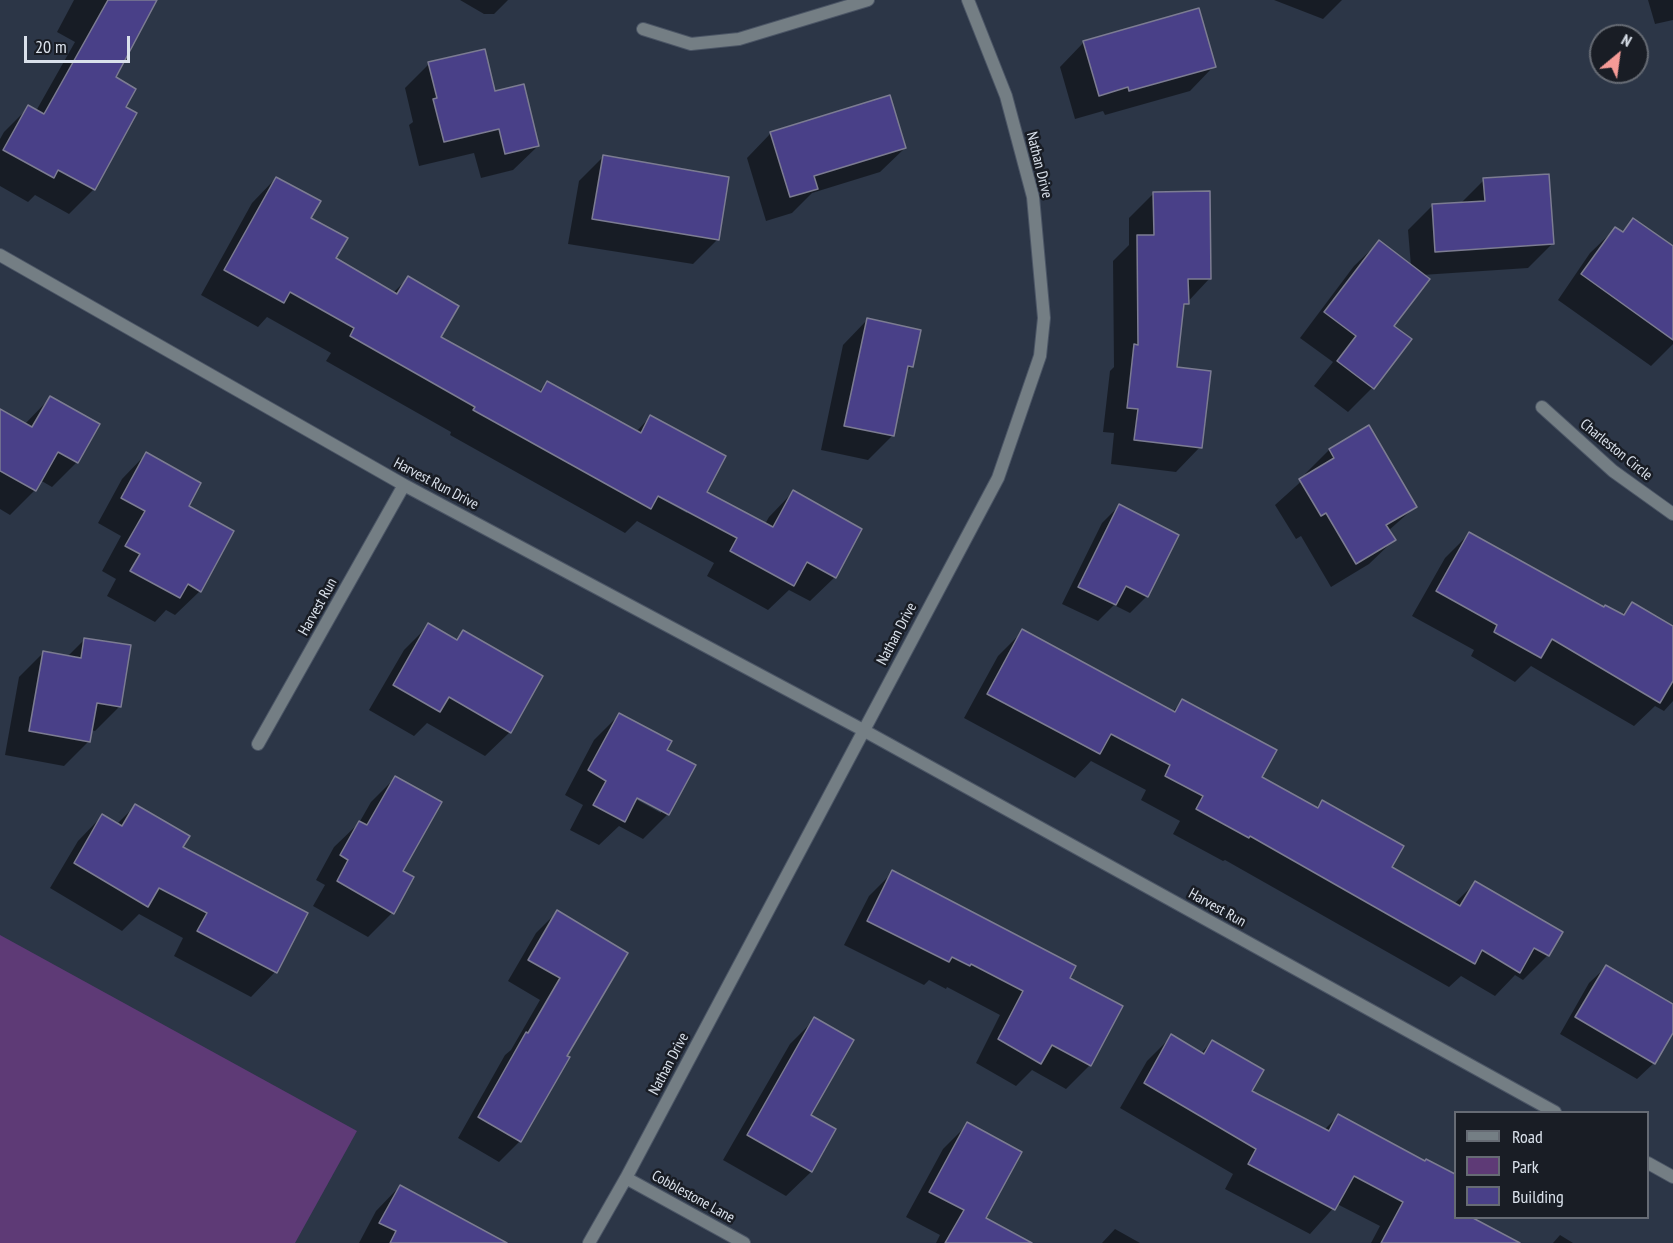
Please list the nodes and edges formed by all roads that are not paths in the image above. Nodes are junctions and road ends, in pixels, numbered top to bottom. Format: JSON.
{"nodes":[{"id":1,"x":868,"y":0,"type":"edge"},
{"id":2,"x":968,"y":0,"type":"edge"},
{"id":3,"x":643,"y":30,"type":"dead end"},
{"id":4,"x":0,"y":255,"type":"edge"},
{"id":5,"x":1542,"y":407,"type":"dead end"},
{"id":6,"x":405,"y":485,"type":"junction"},
{"id":7,"x":1673,"y":514,"type":"edge"},
{"id":8,"x":863,"y":730,"type":"junction"},
{"id":9,"x":258,"y":744,"type":"dead end"},
{"id":10,"x":1552,"y":1111,"type":"edge"},
{"id":11,"x":1649,"y":1164,"type":"edge"},
{"id":12,"x":626,"y":1178,"type":"junction"},
{"id":13,"x":1673,"y":1178,"type":"edge"},
{"id":14,"x":589,"y":1243,"type":"edge"},
{"id":15,"x":744,"y":1243,"type":"edge"}],
"edges":[{"from":1,"to":3,"type":"street"},
{"from":2,"to":8,"type":"street","name":"Nathan Drive"},
{"from":4,"to":6,"type":"street","name":"Harvest Run Drive"},
{"from":5,"to":7,"type":"street","name":"Charleston Circle"},
{"from":6,"to":8,"type":"street","name":"Harvest Run Drive"},
{"from":6,"to":9,"type":"street","name":"Harvest Run"},
{"from":8,"to":10,"type":"street","name":"Harvest Run"},
{"from":8,"to":12,"type":"street","name":"Nathan Drive"},
{"from":11,"to":13,"type":"street"},
{"from":12,"to":14,"type":"street","name":"Nathan Drive"},
{"from":12,"to":15,"type":"street","name":"Cobblestone Lane"}]}
